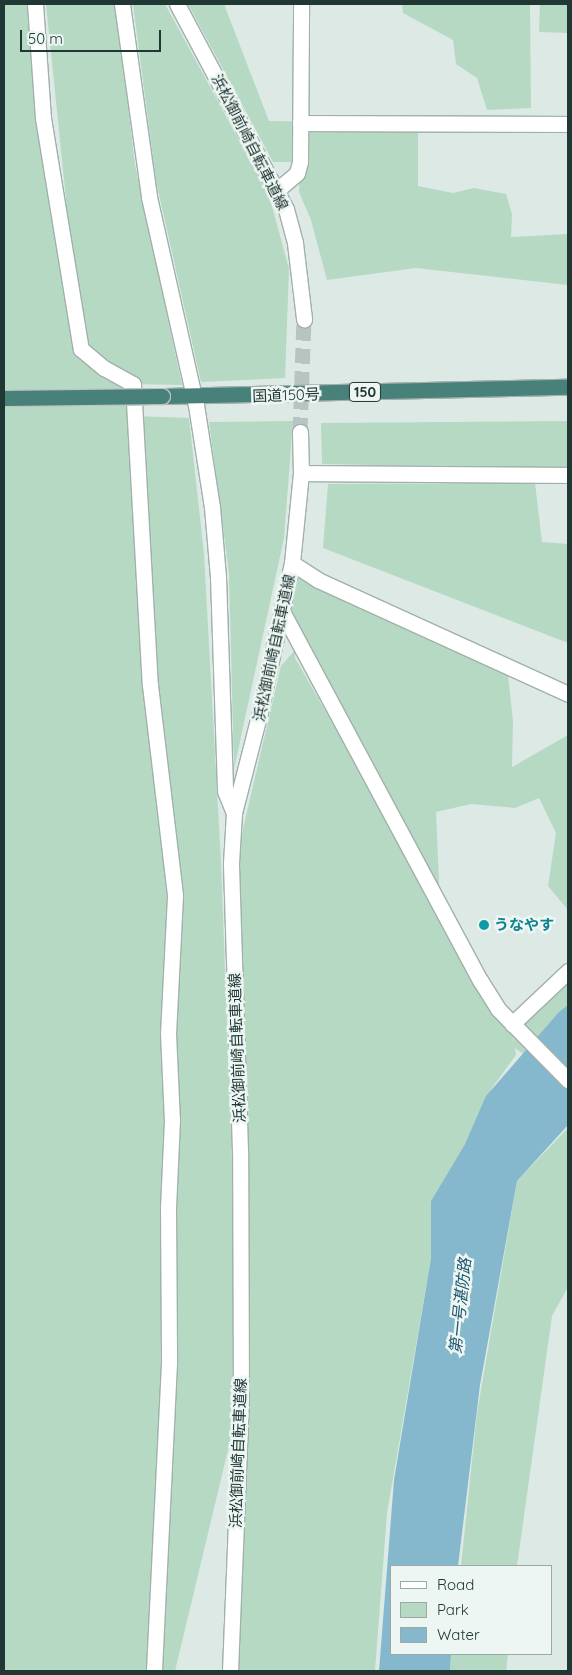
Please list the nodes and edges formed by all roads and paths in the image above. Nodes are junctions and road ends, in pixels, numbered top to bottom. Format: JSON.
{"nodes":[{"id":1,"x":35,"y":4,"type":"edge"},
{"id":2,"x":122,"y":4,"type":"edge"},
{"id":3,"x":176,"y":4,"type":"edge"},
{"id":4,"x":301,"y":4,"type":"edge"},
{"id":5,"x":300,"y":123,"type":"junction"},
{"id":6,"x":568,"y":124,"type":"edge"},
{"id":7,"x":277,"y":190,"type":"junction"},
{"id":8,"x":304,"y":319,"type":"tunnel mouth"},
{"id":9,"x":568,"y":387,"type":"edge"},
{"id":10,"x":194,"y":397,"type":"junction"},
{"id":11,"x":4,"y":398,"type":"edge"},
{"id":12,"x":300,"y":432,"type":"tunnel mouth"},
{"id":13,"x":301,"y":473,"type":"junction"},
{"id":14,"x":568,"y":475,"type":"edge"},
{"id":15,"x":292,"y":563,"type":"junction"},
{"id":16,"x":283,"y":613,"type":"junction"},
{"id":17,"x":568,"y":694,"type":"edge"},
{"id":18,"x":234,"y":813,"type":"junction"},
{"id":19,"x":568,"y":971,"type":"edge"},
{"id":20,"x":512,"y":1024,"type":"junction"},
{"id":21,"x":568,"y":1080,"type":"edge"},
{"id":22,"x":154,"y":1671,"type":"edge"},
{"id":23,"x":230,"y":1671,"type":"edge"}],
"edges":[{"from":1,"to":22,"type":"street"},
{"from":2,"to":10,"type":"street"},
{"from":3,"to":7,"type":"street","name":"浜松御前崎自転車道線"},
{"from":4,"to":5,"type":"street"},
{"from":5,"to":6,"type":"street"},
{"from":5,"to":7,"type":"street"},
{"from":7,"to":8,"type":"street","name":"浜松御前崎自転車道線"},
{"from":9,"to":10,"type":"highway","name":"国道150号","number":"150"},
{"from":10,"to":11,"type":"highway","name":"国道150号","number":"150","bridge":true},
{"from":10,"to":18,"type":"street"},
{"from":12,"to":13,"type":"street","name":"浜松御前崎自転車道線"},
{"from":13,"to":14,"type":"street"},
{"from":13,"to":15,"type":"street","name":"浜松御前崎自転車道線"},
{"from":15,"to":16,"type":"street","name":"浜松御前崎自転車道線"},
{"from":15,"to":17,"type":"street"},
{"from":16,"to":18,"type":"street","name":"浜松御前崎自転車道線"},
{"from":16,"to":20,"type":"street"},
{"from":18,"to":23,"type":"street","name":"浜松御前崎自転車道線"},
{"from":19,"to":20,"type":"street"},
{"from":20,"to":21,"type":"street"}]}
